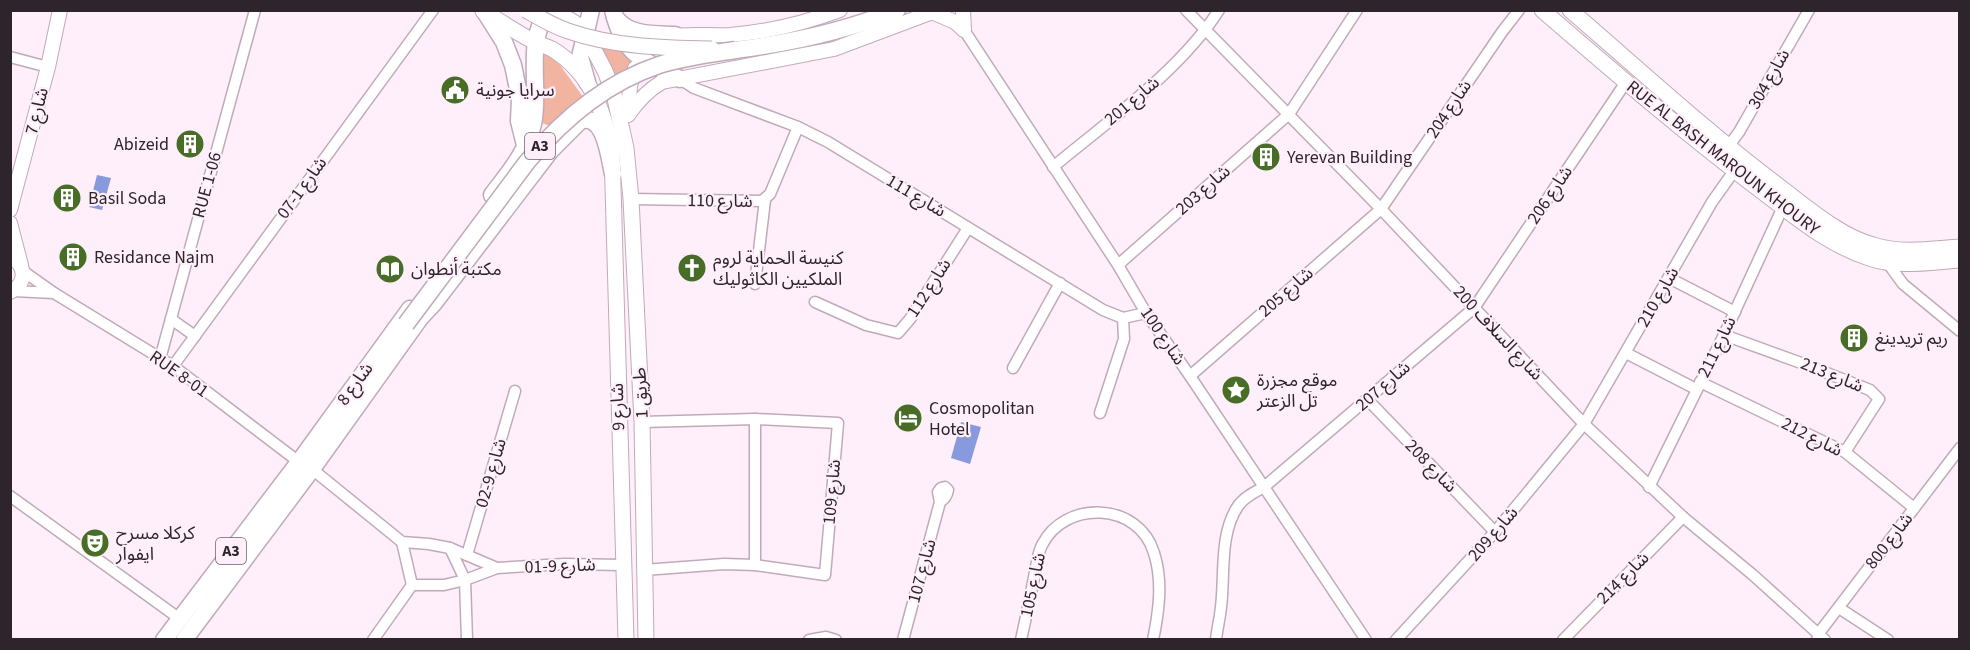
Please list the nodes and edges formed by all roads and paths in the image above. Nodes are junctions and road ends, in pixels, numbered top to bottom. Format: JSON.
{"nodes":[{"id":1,"x":60,"y":10,"type":"edge"},
{"id":2,"x":255,"y":10,"type":"edge"},
{"id":3,"x":433,"y":10,"type":"edge"},
{"id":4,"x":526,"y":10,"type":"edge"},
{"id":5,"x":537,"y":10,"type":"edge"},
{"id":6,"x":549,"y":10,"type":"edge"},
{"id":7,"x":591,"y":10,"type":"edge"},
{"id":8,"x":840,"y":10,"type":"edge"},
{"id":9,"x":897,"y":10,"type":"edge"},
{"id":10,"x":963,"y":10,"type":"edge"},
{"id":11,"x":1186,"y":10,"type":"edge"},
{"id":12,"x":1219,"y":10,"type":"edge"},
{"id":13,"x":1357,"y":10,"type":"edge"},
{"id":14,"x":1519,"y":10,"type":"edge"},
{"id":15,"x":1542,"y":10,"type":"edge"},
{"id":16,"x":1570,"y":10,"type":"edge"},
{"id":17,"x":1809,"y":10,"type":"edge"},
{"id":18,"x":489,"y":11,"type":"edge"},
{"id":19,"x":936,"y":11,"type":"edge"},
{"id":20,"x":614,"y":13,"type":"edge"},
{"id":21,"x":964,"y":30,"type":"junction"},
{"id":22,"x":1206,"y":31,"type":"junction"},
{"id":23,"x":675,"y":35,"type":"junction"},
{"id":24,"x":585,"y":36,"type":"junction"},
{"id":25,"x":536,"y":43,"type":"junction"},
{"id":26,"x":735,"y":50,"type":"junction"},
{"id":27,"x":10,"y":57,"type":"edge"},
{"id":28,"x":639,"y":58,"type":"junction"},
{"id":29,"x":48,"y":67,"type":"junction"},
{"id":30,"x":680,"y":79,"type":"junction"},
{"id":31,"x":587,"y":82,"type":"junction"},
{"id":32,"x":1626,"y":82,"type":"junction"},
{"id":33,"x":1289,"y":114,"type":"junction"},
{"id":34,"x":628,"y":116,"type":"junction"},
{"id":35,"x":798,"y":128,"type":"junction"},
{"id":36,"x":1728,"y":147,"type":"junction"},
{"id":37,"x":626,"y":148,"type":"junction"},
{"id":38,"x":551,"y":150,"type":"junction"},
{"id":39,"x":524,"y":151,"type":"junction"},
{"id":40,"x":1053,"y":167,"type":"junction"},
{"id":41,"x":1734,"y":171,"type":"junction"},
{"id":42,"x":613,"y":174,"type":"junction"},
{"id":43,"x":631,"y":199,"type":"junction"},
{"id":44,"x":765,"y":200,"type":"junction"},
{"id":45,"x":1783,"y":207,"type":"junction"},
{"id":46,"x":1381,"y":209,"type":"junction"},
{"id":47,"x":10,"y":210,"type":"edge"},
{"id":48,"x":10,"y":223,"type":"edge"},
{"id":49,"x":968,"y":228,"type":"junction"},
{"id":50,"x":1959,"y":246,"type":"edge"},
{"id":51,"x":1959,"y":260,"type":"edge"},
{"id":52,"x":1887,"y":262,"type":"junction"},
{"id":53,"x":18,"y":264,"type":"edge"},
{"id":54,"x":1118,"y":265,"type":"junction"},
{"id":55,"x":1669,"y":278,"type":"junction"},
{"id":56,"x":1060,"y":283,"type":"junction"},
{"id":57,"x":755,"y":284,"type":"dead end"},
{"id":58,"x":12,"y":291,"type":"edge"},
{"id":59,"x":54,"y":293,"type":"junction"},
{"id":60,"x":815,"y":302,"type":"dead end"},
{"id":61,"x":1474,"y":308,"type":"junction"},
{"id":62,"x":1735,"y":312,"type":"junction"},
{"id":63,"x":1146,"y":313,"type":"junction"},
{"id":64,"x":1124,"y":318,"type":"junction"},
{"id":65,"x":171,"y":319,"type":"junction"},
{"id":66,"x":1959,"y":331,"type":"edge"},
{"id":67,"x":1724,"y":335,"type":"junction"},
{"id":68,"x":195,"y":336,"type":"junction"},
{"id":69,"x":1626,"y":353,"type":"junction"},
{"id":70,"x":160,"y":359,"type":"junction"},
{"id":71,"x":388,"y":363,"type":"junction"},
{"id":72,"x":173,"y":366,"type":"junction"},
{"id":73,"x":1013,"y":368,"type":"dead end"},
{"id":74,"x":1191,"y":376,"type":"junction"},
{"id":75,"x":1698,"y":386,"type":"junction"},
{"id":76,"x":515,"y":391,"type":"dead end"},
{"id":77,"x":1367,"y":399,"type":"junction"},
{"id":78,"x":1100,"y":413,"type":"dead end"},
{"id":79,"x":755,"y":419,"type":"junction"},
{"id":80,"x":642,"y":422,"type":"junction"},
{"id":81,"x":1584,"y":424,"type":"junction"},
{"id":82,"x":1959,"y":448,"type":"edge"},
{"id":83,"x":1845,"y":452,"type":"junction"},
{"id":84,"x":306,"y":466,"type":"junction"},
{"id":85,"x":1649,"y":486,"type":"junction"},
{"id":86,"x":1264,"y":487,"type":"junction"},
{"id":87,"x":10,"y":496,"type":"edge"},
{"id":88,"x":940,"y":502,"type":"dead end"},
{"id":89,"x":1914,"y":508,"type":"junction"},
{"id":90,"x":1683,"y":517,"type":"junction"},
{"id":91,"x":1496,"y":532,"type":"junction"},
{"id":92,"x":402,"y":542,"type":"junction"},
{"id":93,"x":450,"y":548,"type":"junction"},
{"id":94,"x":467,"y":555,"type":"junction"},
{"id":95,"x":623,"y":565,"type":"junction"},
{"id":96,"x":755,"y":566,"type":"junction"},
{"id":97,"x":497,"y":568,"type":"junction"},
{"id":98,"x":644,"y":570,"type":"junction"},
{"id":99,"x":465,"y":580,"type":"junction"},
{"id":100,"x":412,"y":585,"type":"junction"},
{"id":101,"x":1839,"y":608,"type":"junction"},
{"id":102,"x":180,"y":619,"type":"junction"},
{"id":103,"x":1820,"y":637,"type":"edge"},
{"id":104,"x":164,"y":639,"type":"edge"},
{"id":105,"x":184,"y":639,"type":"edge"},
{"id":106,"x":373,"y":639,"type":"edge"},
{"id":107,"x":467,"y":639,"type":"edge"},
{"id":108,"x":626,"y":639,"type":"edge"},
{"id":109,"x":646,"y":639,"type":"edge"},
{"id":110,"x":809,"y":639,"type":"edge"},
{"id":111,"x":836,"y":639,"type":"edge"},
{"id":112,"x":903,"y":639,"type":"edge"},
{"id":113,"x":1021,"y":639,"type":"edge"},
{"id":114,"x":1153,"y":639,"type":"edge"},
{"id":115,"x":1216,"y":639,"type":"edge"},
{"id":116,"x":1366,"y":639,"type":"edge"},
{"id":117,"x":1396,"y":639,"type":"edge"},
{"id":118,"x":1563,"y":639,"type":"edge"},
{"id":119,"x":1888,"y":639,"type":"edge"}],
"edges":[{"from":1,"to":29,"type":"street","name":"شارع 7"},
{"from":2,"to":65,"type":"street","name":"RUE 1-06"},
{"from":3,"to":68,"type":"street","name":"شارع 1-07"},
{"from":4,"to":26,"type":"main road","bridge":true},
{"from":5,"to":18,"type":"main road"},
{"from":6,"to":24,"type":"main road","name":"طريق 1"},
{"from":6,"to":25,"type":"highway","number":"A3"},
{"from":7,"to":24,"type":"highway"},
{"from":8,"to":23,"type":"street"},
{"from":9,"to":26,"type":"highway","number":"A3"},
{"from":10,"to":21,"type":"street"},
{"from":11,"to":22,"type":"street","name":"200 شارع السلاف"},
{"from":12,"to":22,"type":"street","name":"شارع 201"},
{"from":13,"to":33,"type":"street","name":"شارع 203"},
{"from":14,"to":46,"type":"street","name":"شارع 204"},
{"from":15,"to":32,"type":"main road","name":"RUE AL BASH MAROUN KHOURY"},
{"from":16,"to":36,"type":"main road"},
{"from":17,"to":36,"type":"street","name":"شارع 304"},
{"from":18,"to":25,"type":"main road","name":"شارع 9"},
{"from":18,"to":39,"type":"highway"},
{"from":19,"to":21,"type":"street"},
{"from":19,"to":30,"type":"street"},
{"from":20,"to":23,"type":"highway"},
{"from":20,"to":28,"type":"highway"},
{"from":21,"to":40,"type":"street","name":"شارع 100"},
{"from":22,"to":33,"type":"street","name":"200 شارع السلاف"},
{"from":22,"to":40,"type":"street","name":"شارع 201"},
{"from":23,"to":28,"type":"street"},
{"from":24,"to":31,"type":"highway"},
{"from":24,"to":37,"type":"main road","name":"طريق 1"},
{"from":25,"to":31,"type":"main road","name":"شارع 9"},
{"from":25,"to":39,"type":"highway","name":"شارع 8","number":"A3"},
{"from":26,"to":71,"type":"highway","number":"A3","bridge":true},
{"from":27,"to":29,"type":"street"},
{"from":28,"to":30,"type":"highway"},
{"from":28,"to":34,"type":"street"},
{"from":29,"to":47,"type":"street","name":"شارع 7"},
{"from":30,"to":34,"type":"street"},
{"from":30,"to":35,"type":"street","name":"شارع 111"},
{"from":31,"to":42,"type":"main road","name":"شارع 9"},
{"from":32,"to":41,"type":"main road","name":"RUE AL BASH MAROUN KHOURY"},
{"from":32,"to":61,"type":"street","name":"شارع 206"},
{"from":33,"to":46,"type":"street","name":"200 شارع السلاف"},
{"from":33,"to":54,"type":"street","name":"شارع 203"},
{"from":34,"to":37,"type":"street"},
{"from":35,"to":44,"type":"street","name":"شارع 110"},
{"from":35,"to":49,"type":"street","name":"شارع 111"},
{"from":36,"to":50,"type":"main road"},
{"from":37,"to":43,"type":"main road","name":"طريق 1"},
{"from":38,"to":39,"type":"highway"},
{"from":38,"to":42,"type":"highway"},
{"from":38,"to":71,"type":"highway"},
{"from":39,"to":84,"type":"highway","name":"شارع 8","number":"A3"},
{"from":40,"to":54,"type":"street","name":"شارع 100"},
{"from":41,"to":45,"type":"main road","name":"RUE AL BASH MAROUN KHOURY"},
{"from":41,"to":55,"type":"street","name":"شارع 210"},
{"from":42,"to":95,"type":"main road","name":"شارع 9"},
{"from":43,"to":44,"type":"street","name":"شارع 110"},
{"from":43,"to":80,"type":"main road","name":"طريق 1"},
{"from":44,"to":57,"type":"street"},
{"from":45,"to":52,"type":"main road","name":"RUE AL BASH MAROUN KHOURY"},
{"from":45,"to":62,"type":"street","name":"شارع 211"},
{"from":46,"to":61,"type":"street","name":"200 شارع السلاف"},
{"from":46,"to":74,"type":"street","name":"شارع 205"},
{"from":48,"to":53,"type":"street"},
{"from":49,"to":56,"type":"street","name":"شارع 111"},
{"from":49,"to":60,"type":"street","name":"شارع 112"},
{"from":51,"to":52,"type":"main road","name":"RUE AL BASH MAROUN KHOURY"},
{"from":52,"to":66,"type":"street"},
{"from":53,"to":58,"type":"street"},
{"from":53,"to":59,"type":"street","name":"RUE 8-01"},
{"from":54,"to":63,"type":"street","name":"شارع 100"},
{"from":55,"to":62,"type":"street"},
{"from":55,"to":69,"type":"street","name":"شارع 210"},
{"from":56,"to":64,"type":"street","name":"شارع 111"},
{"from":56,"to":73,"type":"street"},
{"from":58,"to":59,"type":"street"},
{"from":59,"to":70,"type":"street","name":"RUE 8-01"},
{"from":61,"to":77,"type":"street","name":"شارع 207"},
{"from":61,"to":81,"type":"street","name":"200 شارع السلاف"},
{"from":62,"to":67,"type":"street","name":"شارع 211"},
{"from":63,"to":64,"type":"street"},
{"from":63,"to":74,"type":"street","name":"شارع 100"},
{"from":64,"to":78,"type":"street"},
{"from":65,"to":68,"type":"street"},
{"from":65,"to":70,"type":"street","name":"RUE 1-06"},
{"from":67,"to":75,"type":"street","name":"شارع 211"},
{"from":67,"to":83,"type":"street","name":"شارع 213"},
{"from":68,"to":72,"type":"street","name":"شارع 1-07"},
{"from":69,"to":75,"type":"street","name":"شارع 212"},
{"from":69,"to":81,"type":"street","name":"شارع 210"},
{"from":70,"to":72,"type":"street","name":"RUE 8-01"},
{"from":71,"to":84,"type":"highway","name":"شارع 8","number":"A3"},
{"from":72,"to":84,"type":"street","name":"RUE 8-01"},
{"from":74,"to":86,"type":"street","name":"شارع 100"},
{"from":75,"to":83,"type":"street","name":"شارع 212"},
{"from":75,"to":85,"type":"street","name":"شارع 211"},
{"from":76,"to":94,"type":"street","name":"شارع 9-02"},
{"from":77,"to":86,"type":"street","name":"شارع 207"},
{"from":77,"to":91,"type":"street","name":"شارع 208"},
{"from":79,"to":80,"type":"street","name":"شارع 109"},
{"from":79,"to":96,"type":"street"},
{"from":79,"to":96,"type":"street","name":"شارع 109"},
{"from":80,"to":98,"type":"main road","name":"طريق 1"},
{"from":81,"to":85,"type":"street","name":"200 شارع السلاف"},
{"from":81,"to":91,"type":"street","name":"شارع 209"},
{"from":82,"to":89,"type":"street","name":"800 شارع"},
{"from":83,"to":89,"type":"street","name":"شارع 212"},
{"from":84,"to":92,"type":"street","name":"RUE 8-01"},
{"from":84,"to":102,"type":"highway","name":"شارع 8","number":"A3"},
{"from":84,"to":105,"type":"highway","name":"شارع 8","number":"A3"},
{"from":85,"to":90,"type":"street","name":"200 شارع السلاف"},
{"from":86,"to":115,"type":"street","name":"شارع 207"},
{"from":86,"to":116,"type":"street","name":"شارع 100"},
{"from":87,"to":102,"type":"street"},
{"from":88,"to":112,"type":"street","name":"شارع 107"},
{"from":89,"to":101,"type":"street","name":"800 شارع"},
{"from":90,"to":103,"type":"street","name":"200 شارع السلاف"},
{"from":90,"to":118,"type":"street","name":"شارع 214"},
{"from":91,"to":117,"type":"street","name":"شارع 209"},
{"from":92,"to":93,"type":"street"},
{"from":92,"to":100,"type":"street"},
{"from":93,"to":94,"type":"street"},
{"from":93,"to":99,"type":"street"},
{"from":94,"to":97,"type":"street"},
{"from":95,"to":97,"type":"street","name":"شارع 9-01"},
{"from":95,"to":108,"type":"main road","name":"شارع 9"},
{"from":96,"to":98,"type":"street","name":"شارع 109"},
{"from":97,"to":99,"type":"street"},
{"from":98,"to":109,"type":"main road","name":"طريق 1"},
{"from":99,"to":100,"type":"street"},
{"from":99,"to":107,"type":"street"},
{"from":100,"to":106,"type":"street"},
{"from":101,"to":103,"type":"street","name":"800 شارع"},
{"from":101,"to":119,"type":"street"},
{"from":102,"to":104,"type":"highway","name":"شارع 8","number":"A3"},
{"from":110,"to":111,"type":"street"},
{"from":113,"to":114,"type":"street","name":"شارع 105"}]}
